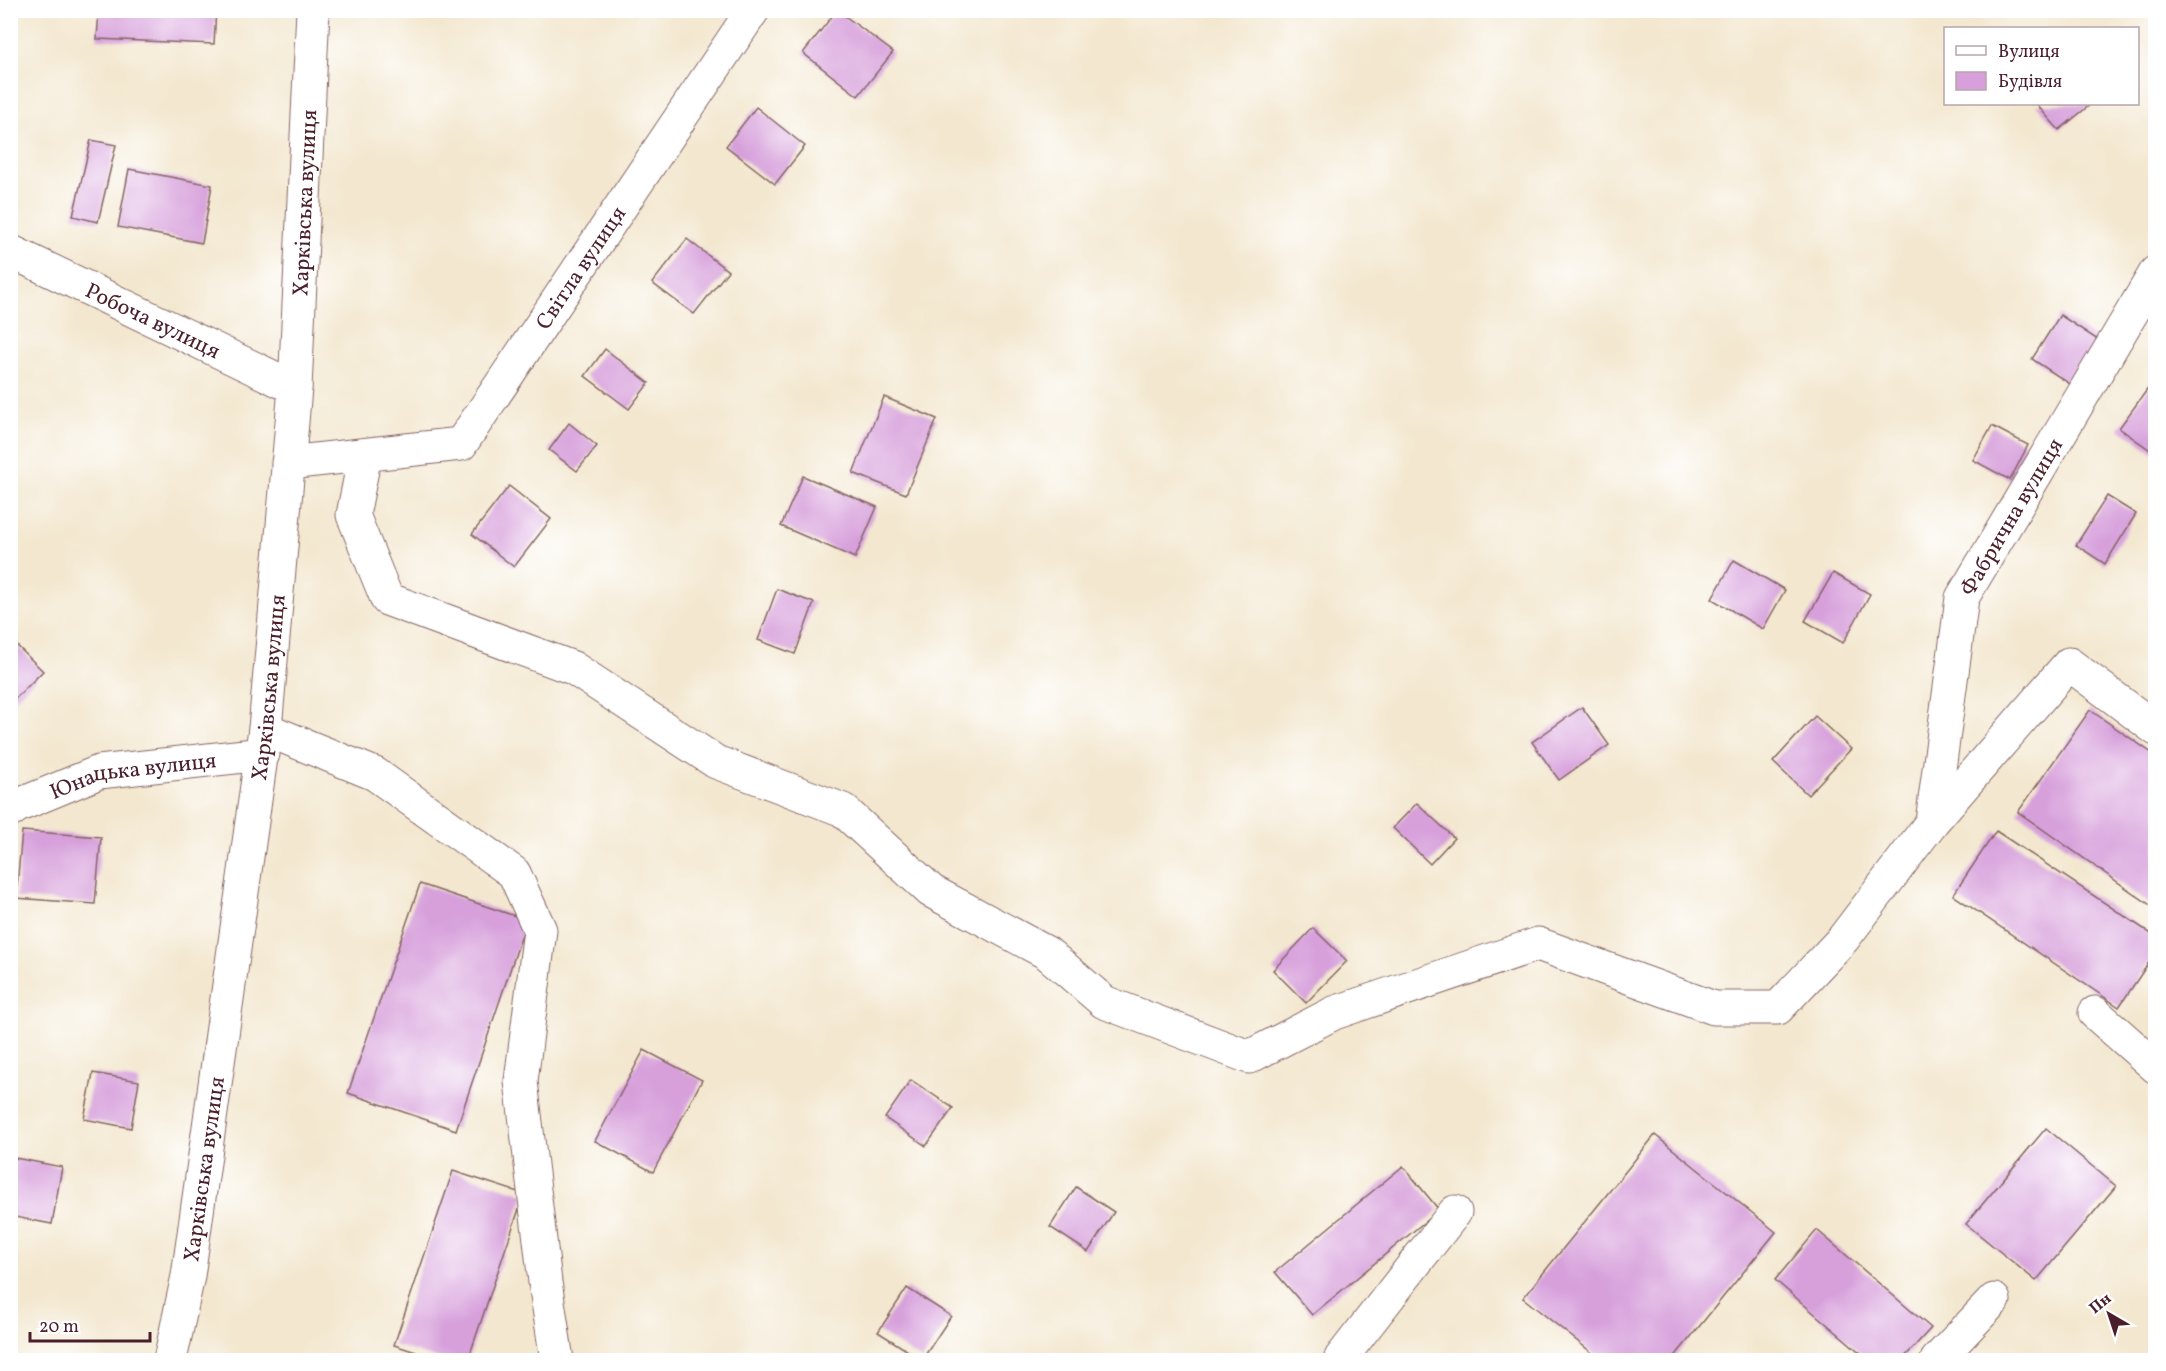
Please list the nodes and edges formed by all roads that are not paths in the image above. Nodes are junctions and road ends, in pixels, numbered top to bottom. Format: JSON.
{"nodes":[{"id":1,"x":313,"y":10,"type":"edge"},
{"id":2,"x":753,"y":10,"type":"edge"},
{"id":3,"x":10,"y":251,"type":"edge"},
{"id":4,"x":2156,"y":272,"type":"edge"},
{"id":5,"x":295,"y":388,"type":"junction"},
{"id":6,"x":365,"y":455,"type":"junction"},
{"id":7,"x":288,"y":463,"type":"junction"},
{"id":8,"x":2156,"y":729,"type":"edge"},
{"id":9,"x":264,"y":742,"type":"junction"},
{"id":10,"x":10,"y":812,"type":"edge"},
{"id":11,"x":1932,"y":822,"type":"junction"},
{"id":12,"x":2095,"y":1013,"type":"dead end"},
{"id":13,"x":2156,"y":1067,"type":"edge"},
{"id":14,"x":1455,"y":1212,"type":"dead end"},
{"id":15,"x":1994,"y":1300,"type":"dead end"},
{"id":16,"x":170,"y":1360,"type":"edge"},
{"id":17,"x":557,"y":1360,"type":"edge"},
{"id":18,"x":1344,"y":1360,"type":"edge"},
{"id":19,"x":1937,"y":1360,"type":"edge"}],
"edges":[{"from":1,"to":5,"type":"street","name":"Харківська вулиця"},
{"from":2,"to":6,"type":"street","name":"Світла вулиця"},
{"from":3,"to":5,"type":"street","name":"Робоча вулиця"},
{"from":4,"to":11,"type":"street","name":"Фабрична вулиця"},
{"from":5,"to":7,"type":"street","name":"Харківська вулиця"},
{"from":6,"to":7,"type":"street","name":"Світла вулиця"},
{"from":6,"to":11,"type":"street"},
{"from":7,"to":9,"type":"street","name":"Харківська вулиця"},
{"from":8,"to":11,"type":"street"},
{"from":9,"to":10,"type":"street","name":"Юнацька вулиця"},
{"from":9,"to":16,"type":"street","name":"Харківська вулиця"},
{"from":9,"to":17,"type":"street"},
{"from":12,"to":13,"type":"street"},
{"from":14,"to":18,"type":"street"},
{"from":15,"to":19,"type":"street"}]}
